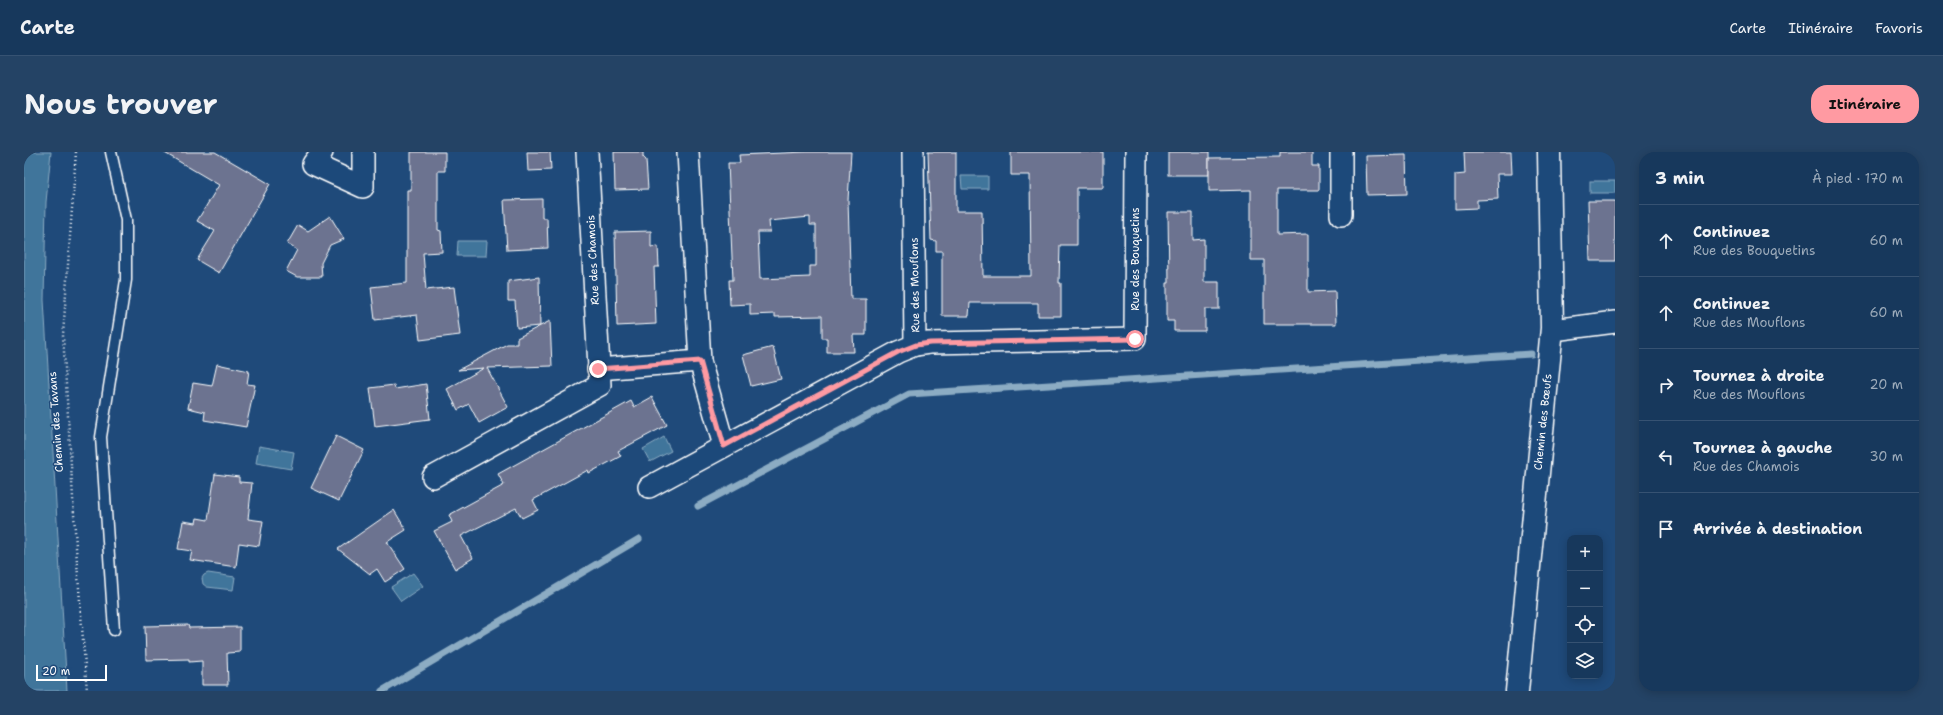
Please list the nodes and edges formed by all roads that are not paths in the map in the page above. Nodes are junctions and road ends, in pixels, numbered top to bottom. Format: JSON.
{"nodes":[{"id":1,"x":111,"y":152,"type":"edge"},
{"id":2,"x":322,"y":152,"type":"edge"},
{"id":3,"x":363,"y":152,"type":"edge"},
{"id":4,"x":587,"y":152,"type":"edge"},
{"id":5,"x":688,"y":152,"type":"edge"},
{"id":6,"x":913,"y":152,"type":"edge"},
{"id":7,"x":1136,"y":152,"type":"edge"},
{"id":8,"x":1341,"y":152,"type":"edge"},
{"id":9,"x":1549,"y":152,"type":"edge"},
{"id":10,"x":1341,"y":215,"type":"dead end"},
{"id":11,"x":1615,"y":322,"type":"edge"},
{"id":12,"x":1552,"y":328,"type":"junction"},
{"id":13,"x":916,"y":345,"type":"junction"},
{"id":14,"x":700,"y":361,"type":"junction"},
{"id":15,"x":598,"y":369,"type":"junction"},
{"id":16,"x":724,"y":446,"type":"junction"},
{"id":17,"x":433,"y":477,"type":"dead end"},
{"id":18,"x":649,"y":487,"type":"dead end"},
{"id":19,"x":114,"y":630,"type":"dead end"},
{"id":20,"x":1517,"y":691,"type":"edge"}],
"edges":[{"from":1,"to":19,"type":"lane"},
{"from":2,"to":3,"type":"street"},
{"from":4,"to":15,"type":"street","name":"Rue des Chamois"},
{"from":5,"to":14,"type":"street"},
{"from":6,"to":13,"type":"street","name":"Rue des Mouflons"},
{"from":7,"to":13,"type":"street","name":"Rue des Bouquetins"},
{"from":8,"to":10,"type":"street"},
{"from":9,"to":12,"type":"street","name":"Chemin des Bœufs"},
{"from":11,"to":12,"type":"street"},
{"from":12,"to":20,"type":"street","name":"Chemin des Bœufs"},
{"from":13,"to":16,"type":"street","name":"Rue des Mouflons"},
{"from":14,"to":15,"type":"street"},
{"from":14,"to":16,"type":"street"},
{"from":15,"to":17,"type":"street","name":"Rue des Chamois"},
{"from":16,"to":18,"type":"street","name":"Rue des Mouflons"}]}
